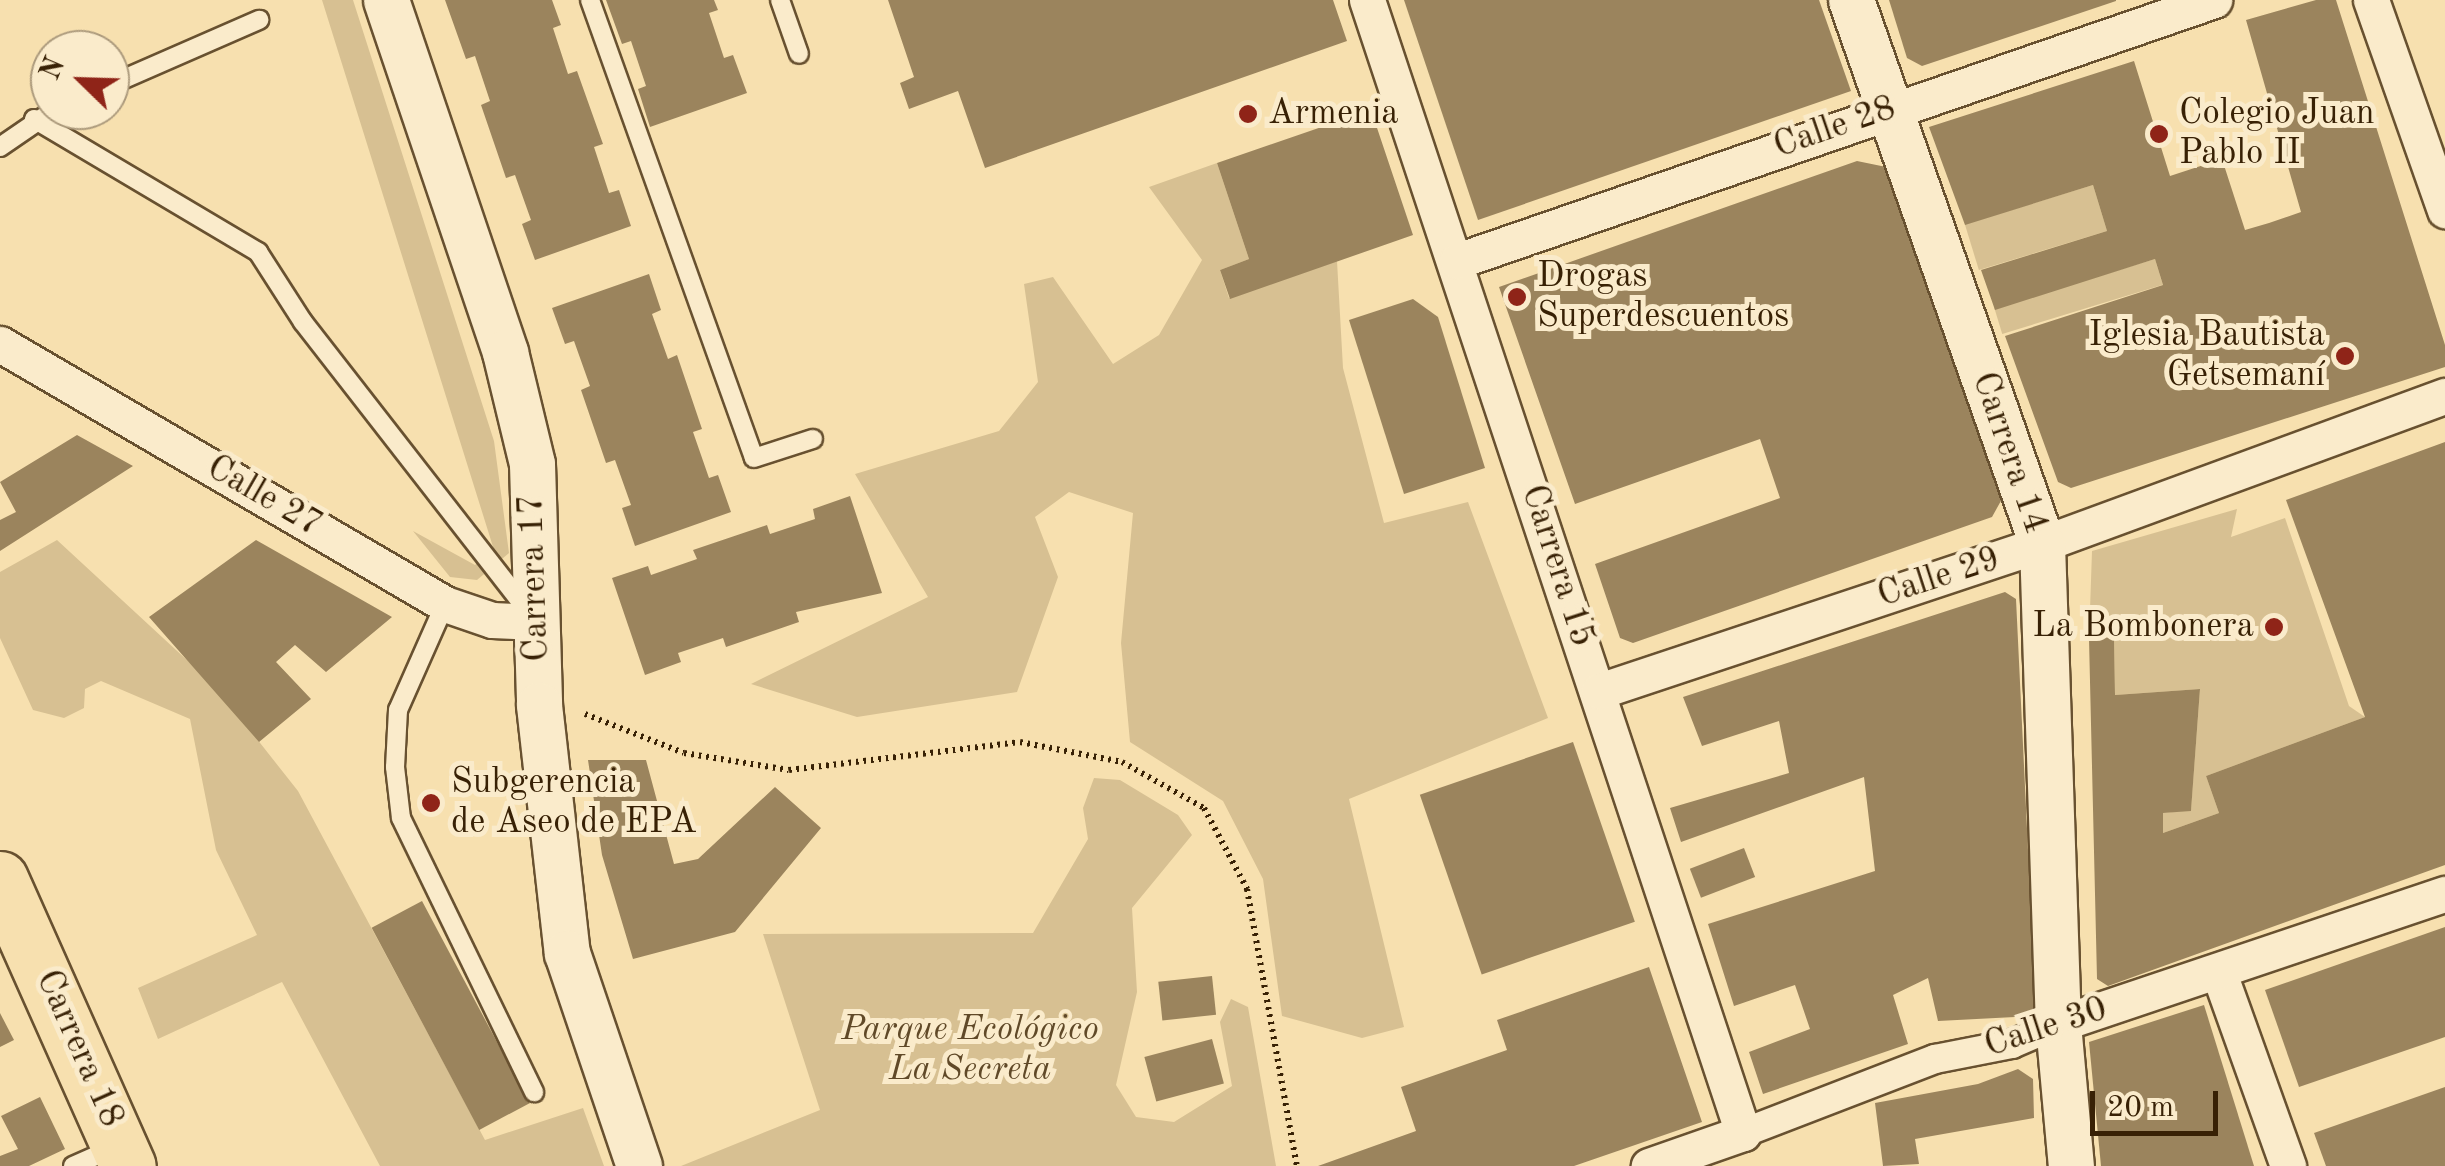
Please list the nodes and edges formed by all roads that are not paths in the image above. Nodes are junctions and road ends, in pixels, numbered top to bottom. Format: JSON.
{"nodes":[{"id":1,"x":386,"y":0,"type":"edge"},
{"id":2,"x":590,"y":0,"type":"edge"},
{"id":3,"x":780,"y":0,"type":"edge"},
{"id":4,"x":1366,"y":0,"type":"edge"},
{"id":5,"x":1851,"y":0,"type":"edge"},
{"id":6,"x":2214,"y":0,"type":"edge"},
{"id":7,"x":2371,"y":0,"type":"edge"},
{"id":8,"x":259,"y":20,"type":"dead end"},
{"id":9,"x":800,"y":54,"type":"dead end"},
{"id":10,"x":130,"y":77,"type":"edge"},
{"id":11,"x":1888,"y":110,"type":"junction"},
{"id":12,"x":30,"y":122,"type":"edge"},
{"id":13,"x":53,"y":130,"type":"edge"},
{"id":14,"x":0,"y":147,"type":"edge"},
{"id":15,"x":2445,"y":210,"type":"edge"},
{"id":16,"x":1457,"y":261,"type":"junction"},
{"id":17,"x":0,"y":344,"type":"edge"},
{"id":18,"x":2445,"y":396,"type":"edge"},
{"id":19,"x":813,"y":439,"type":"dead end"},
{"id":20,"x":2042,"y":544,"type":"junction"},
{"id":21,"x":445,"y":604,"type":"junction"},
{"id":22,"x":537,"y":622,"type":"junction"},
{"id":23,"x":1599,"y":691,"type":"junction"},
{"id":24,"x":0,"y":878,"type":"edge"},
{"id":25,"x":2445,"y":894,"type":"edge"},
{"id":26,"x":2218,"y":974,"type":"junction"},
{"id":27,"x":2058,"y":1024,"type":"junction"},
{"id":28,"x":534,"y":1092,"type":"dead end"},
{"id":29,"x":1743,"y":1133,"type":"junction"},
{"id":30,"x":107,"y":1159,"type":"edge"},
{"id":31,"x":639,"y":1166,"type":"edge"},
{"id":32,"x":1649,"y":1166,"type":"edge"},
{"id":33,"x":2071,"y":1166,"type":"edge"},
{"id":34,"x":2288,"y":1166,"type":"edge"}],
"edges":[{"from":1,"to":22,"type":"street","name":"Carrera 17"},
{"from":2,"to":19,"type":"lane"},
{"from":3,"to":9,"type":"lane"},
{"from":4,"to":16,"type":"street","name":"Carrera 15"},
{"from":5,"to":11,"type":"street","name":"Carrera 14"},
{"from":6,"to":11,"type":"street","name":"Calle 28"},
{"from":7,"to":15,"type":"street"},
{"from":8,"to":10,"type":"lane"},
{"from":11,"to":16,"type":"street","name":"Calle 28"},
{"from":11,"to":20,"type":"street","name":"Carrera 14"},
{"from":12,"to":14,"type":"lane"},
{"from":13,"to":22,"type":"lane"},
{"from":16,"to":23,"type":"street","name":"Carrera 15"},
{"from":17,"to":21,"type":"street","name":"Calle 27"},
{"from":18,"to":20,"type":"street","name":"Calle 29"},
{"from":20,"to":23,"type":"street","name":"Calle 29"},
{"from":20,"to":27,"type":"street","name":"Carrera 14"},
{"from":21,"to":22,"type":"street","name":"Calle 27"},
{"from":21,"to":28,"type":"lane"},
{"from":22,"to":31,"type":"street","name":"Carrera 17"},
{"from":23,"to":29,"type":"street","name":"Carrera 15"},
{"from":24,"to":30,"type":"main road","name":"Carrera 18"},
{"from":25,"to":26,"type":"street","name":"Calle 30"},
{"from":26,"to":27,"type":"street","name":"Calle 30"},
{"from":26,"to":34,"type":"street"},
{"from":27,"to":29,"type":"street","name":"Calle 30"},
{"from":27,"to":33,"type":"street","name":"Carrera 14"},
{"from":29,"to":32,"type":"street","name":"Calle 30"}]}
